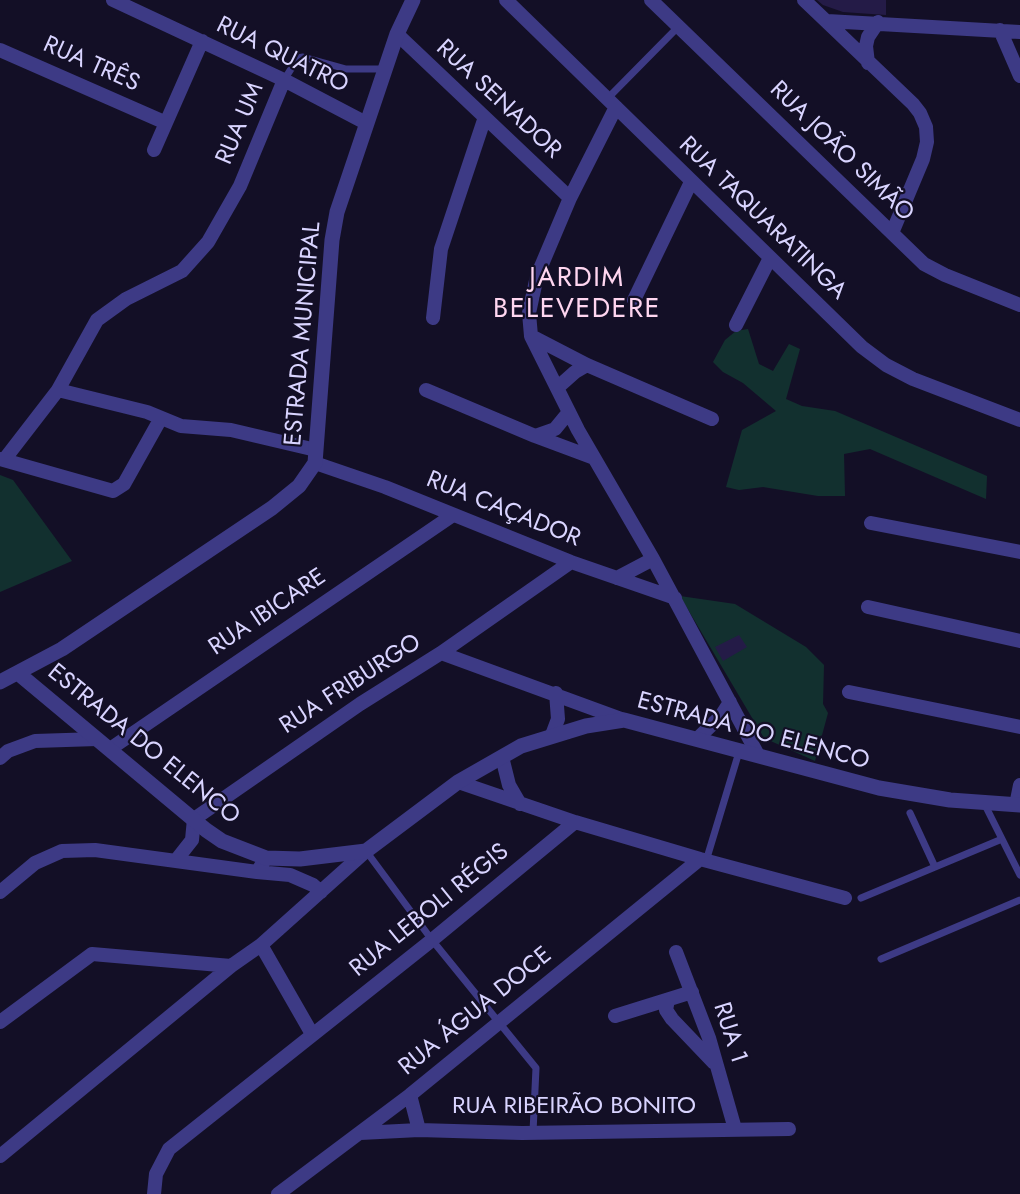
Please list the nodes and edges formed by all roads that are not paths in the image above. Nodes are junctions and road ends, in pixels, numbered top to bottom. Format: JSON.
{"nodes":[{"id":1,"x":113,"y":0,"type":"edge"},
{"id":2,"x":412,"y":0,"type":"edge"},
{"id":3,"x":506,"y":0,"type":"edge"},
{"id":4,"x":651,"y":0,"type":"edge"},
{"id":5,"x":804,"y":0,"type":"edge"},
{"id":6,"x":827,"y":21,"type":"junction"},
{"id":7,"x":878,"y":22,"type":"junction"},
{"id":8,"x":679,"y":26,"type":"junction"},
{"id":9,"x":1000,"y":30,"type":"junction"},
{"id":10,"x":1020,"y":32,"type":"edge"},
{"id":11,"x":397,"y":34,"type":"junction"},
{"id":12,"x":202,"y":41,"type":"junction"},
{"id":13,"x":0,"y":50,"type":"edge"},
{"id":14,"x":868,"y":63,"type":"junction"},
{"id":15,"x":384,"y":69,"type":"junction"},
{"id":16,"x":1020,"y":76,"type":"edge"},
{"id":17,"x":284,"y":80,"type":"junction"},
{"id":18,"x":612,"y":103,"type":"junction"},
{"id":19,"x":484,"y":120,"type":"junction"},
{"id":20,"x":164,"y":122,"type":"junction"},
{"id":21,"x":366,"y":123,"type":"junction"},
{"id":22,"x":154,"y":150,"type":"dead end"},
{"id":23,"x":691,"y":182,"type":"junction"},
{"id":24,"x":570,"y":198,"type":"junction"},
{"id":25,"x":892,"y":233,"type":"junction"},
{"id":26,"x":770,"y":258,"type":"junction"},
{"id":27,"x":634,"y":300,"type":"dead end"},
{"id":28,"x":1020,"y":305,"type":"edge"},
{"id":29,"x":433,"y":318,"type":"dead end"},
{"id":30,"x":736,"y":325,"type":"dead end"},
{"id":31,"x":531,"y":336,"type":"junction"},
{"id":32,"x":588,"y":365,"type":"junction"},
{"id":33,"x":557,"y":387,"type":"junction"},
{"id":34,"x":58,"y":390,"type":"junction"},
{"id":35,"x":426,"y":390,"type":"dead end"},
{"id":36,"x":569,"y":412,"type":"junction"},
{"id":37,"x":161,"y":418,"type":"junction"},
{"id":38,"x":712,"y":419,"type":"dead end"},
{"id":39,"x":1020,"y":420,"type":"edge"},
{"id":40,"x":535,"y":436,"type":"junction"},
{"id":41,"x":315,"y":457,"type":"junction"},
{"id":42,"x":594,"y":458,"type":"junction"},
{"id":43,"x":2,"y":460,"type":"edge"},
{"id":44,"x":453,"y":515,"type":"junction"},
{"id":45,"x":871,"y":523,"type":"dead end"},
{"id":46,"x":1020,"y":552,"type":"edge"},
{"id":47,"x":653,"y":559,"type":"junction"},
{"id":48,"x":571,"y":562,"type":"junction"},
{"id":49,"x":617,"y":578,"type":"junction"},
{"id":50,"x":675,"y":598,"type":"junction"},
{"id":51,"x":868,"y":607,"type":"dead end"},
{"id":52,"x":1020,"y":641,"type":"edge"},
{"id":53,"x":441,"y":653,"type":"junction"},
{"id":54,"x":19,"y":674,"type":"junction"},
{"id":55,"x":0,"y":682,"type":"edge"},
{"id":56,"x":849,"y":692,"type":"dead end"},
{"id":57,"x":556,"y":693,"type":"junction"},
{"id":58,"x":730,"y":702,"type":"junction"},
{"id":59,"x":624,"y":720,"type":"junction"},
{"id":60,"x":1020,"y":727,"type":"edge"},
{"id":61,"x":552,"y":735,"type":"junction"},
{"id":62,"x":698,"y":738,"type":"junction"},
{"id":63,"x":103,"y":744,"type":"junction"},
{"id":64,"x":739,"y":749,"type":"junction"},
{"id":65,"x":758,"y":755,"type":"junction"},
{"id":66,"x":501,"y":757,"type":"junction"},
{"id":67,"x":0,"y":758,"type":"edge"},
{"id":68,"x":458,"y":782,"type":"junction"},
{"id":69,"x":1020,"y":785,"type":"edge"},
{"id":70,"x":984,"y":803,"type":"junction"},
{"id":71,"x":520,"y":804,"type":"junction"},
{"id":72,"x":1018,"y":805,"type":"edge"},
{"id":73,"x":910,"y":813,"type":"dead end"},
{"id":74,"x":194,"y":819,"type":"junction"},
{"id":75,"x":575,"y":822,"type":"junction"},
{"id":76,"x":1002,"y":839,"type":"junction"},
{"id":77,"x":366,"y":851,"type":"junction"},
{"id":78,"x":266,"y":858,"type":"junction"},
{"id":79,"x":177,"y":859,"type":"junction"},
{"id":80,"x":703,"y":860,"type":"junction"},
{"id":81,"x":935,"y":867,"type":"junction"},
{"id":82,"x":257,"y":872,"type":"junction"},
{"id":83,"x":1020,"y":875,"type":"edge"},
{"id":84,"x":0,"y":892,"type":"edge"},
{"id":85,"x":321,"y":892,"type":"junction"},
{"id":86,"x":845,"y":898,"type":"dead end"},
{"id":87,"x":861,"y":898,"type":"dead end"},
{"id":88,"x":1020,"y":900,"type":"edge"},
{"id":89,"x":432,"y":940,"type":"junction"},
{"id":90,"x":261,"y":945,"type":"junction"},
{"id":91,"x":676,"y":952,"type":"dead end"},
{"id":92,"x":881,"y":959,"type":"dead end"},
{"id":93,"x":231,"y":966,"type":"junction"},
{"id":94,"x":692,"y":992,"type":"junction"},
{"id":95,"x":668,"y":1000,"type":"junction"},
{"id":96,"x":615,"y":1016,"type":"dead end"},
{"id":97,"x":0,"y":1022,"type":"edge"},
{"id":98,"x":497,"y":1024,"type":"junction"},
{"id":99,"x":312,"y":1034,"type":"junction"},
{"id":100,"x":717,"y":1065,"type":"junction"},
{"id":101,"x":410,"y":1095,"type":"junction"},
{"id":102,"x":735,"y":1129,"type":"junction"},
{"id":103,"x":789,"y":1129,"type":"dead end"},
{"id":104,"x":419,"y":1130,"type":"junction"},
{"id":105,"x":533,"y":1132,"type":"junction"},
{"id":106,"x":360,"y":1133,"type":"junction"},
{"id":107,"x":0,"y":1156,"type":"edge"},
{"id":108,"x":291,"y":1189,"type":"edge"},
{"id":109,"x":154,"y":1194,"type":"edge"},
{"id":110,"x":278,"y":1194,"type":"edge"}],
"edges":[{"from":1,"to":12,"type":"street","name":"RUA QUATRO"},
{"from":2,"to":11,"type":"street","name":"ESTRADA MUNICIPAL"},
{"from":3,"to":18,"type":"street","name":"RUA TAQUARATINGA"},
{"from":4,"to":8,"type":"street","name":"RUA JOÃO SIMÃO"},
{"from":5,"to":6,"type":"street"},
{"from":6,"to":7,"type":"street"},
{"from":6,"to":14,"type":"street"},
{"from":7,"to":9,"type":"street"},
{"from":7,"to":14,"type":"street"},
{"from":8,"to":18,"type":"lane"},
{"from":8,"to":25,"type":"street","name":"RUA JOÃO SIMÃO"},
{"from":9,"to":10,"type":"street"},
{"from":9,"to":16,"type":"street"},
{"from":11,"to":15,"type":"street","name":"ESTRADA MUNICIPAL"},
{"from":11,"to":19,"type":"street","name":"RUA SENADOR"},
{"from":12,"to":17,"type":"street","name":"RUA QUATRO"},
{"from":12,"to":20,"type":"street"},
{"from":13,"to":20,"type":"street","name":"RUA TRÊS"},
{"from":14,"to":25,"type":"street"},
{"from":15,"to":17,"type":"lane"},
{"from":15,"to":21,"type":"street","name":"ESTRADA MUNICIPAL"},
{"from":17,"to":21,"type":"street","name":"RUA QUATRO"},
{"from":17,"to":34,"type":"street","name":"RUA UM"},
{"from":18,"to":23,"type":"street","name":"RUA TAQUARATINGA"},
{"from":18,"to":24,"type":"street"},
{"from":19,"to":24,"type":"street","name":"RUA SENADOR"},
{"from":19,"to":29,"type":"street"},
{"from":20,"to":22,"type":"street"},
{"from":21,"to":41,"type":"street","name":"ESTRADA MUNICIPAL"},
{"from":23,"to":26,"type":"street","name":"RUA TAQUARATINGA"},
{"from":23,"to":27,"type":"street"},
{"from":24,"to":31,"type":"street"},
{"from":25,"to":28,"type":"street","name":"RUA JOÃO SIMÃO"},
{"from":26,"to":30,"type":"street"},
{"from":26,"to":39,"type":"street","name":"RUA TAQUARATINGA"},
{"from":31,"to":32,"type":"street"},
{"from":31,"to":33,"type":"street"},
{"from":32,"to":33,"type":"street"},
{"from":32,"to":38,"type":"street"},
{"from":33,"to":36,"type":"street"},
{"from":34,"to":37,"type":"street","name":"RUA CAÇADOR"},
{"from":34,"to":43,"type":"street","name":"RUA UM"},
{"from":35,"to":40,"type":"street"},
{"from":36,"to":40,"type":"street"},
{"from":36,"to":42,"type":"street"},
{"from":37,"to":41,"type":"street","name":"RUA CAÇADOR"},
{"from":37,"to":43,"type":"street"},
{"from":40,"to":42,"type":"street"},
{"from":41,"to":44,"type":"street","name":"RUA CAÇADOR"},
{"from":41,"to":54,"type":"street","name":"ESTRADA MUNICIPAL"},
{"from":42,"to":47,"type":"street"},
{"from":44,"to":48,"type":"street","name":"RUA CAÇADOR"},
{"from":44,"to":63,"type":"street","name":"RUA IBICARE"},
{"from":45,"to":46,"type":"street"},
{"from":47,"to":49,"type":"street"},
{"from":47,"to":50,"type":"street"},
{"from":48,"to":49,"type":"street","name":"RUA CAÇADOR"},
{"from":48,"to":53,"type":"street","name":"RUA FRIBURGO"},
{"from":49,"to":50,"type":"street","name":"RUA CAÇADOR"},
{"from":50,"to":58,"type":"street"},
{"from":51,"to":52,"type":"street"},
{"from":53,"to":57,"type":"street"},
{"from":53,"to":74,"type":"street","name":"RUA FRIBURGO"},
{"from":54,"to":55,"type":"street","name":"ESTRADA DO ELENCO"},
{"from":54,"to":63,"type":"street","name":"ESTRADA DO ELENCO"},
{"from":56,"to":60,"type":"street"},
{"from":57,"to":59,"type":"street"},
{"from":57,"to":61,"type":"street"},
{"from":58,"to":62,"type":"street"},
{"from":58,"to":65,"type":"street"},
{"from":59,"to":61,"type":"street","name":"ESTRADA DO ELENCO"},
{"from":59,"to":62,"type":"street","name":"ESTRADA DO ELENCO"},
{"from":61,"to":66,"type":"street","name":"ESTRADA DO ELENCO"},
{"from":62,"to":64,"type":"street","name":"ESTRADA DO ELENCO"},
{"from":63,"to":67,"type":"street"},
{"from":63,"to":74,"type":"street","name":"ESTRADA DO ELENCO"},
{"from":64,"to":65,"type":"street","name":"ESTRADA DO ELENCO"},
{"from":64,"to":80,"type":"lane"},
{"from":65,"to":70,"type":"street","name":"ESTRADA DO ELENCO"},
{"from":66,"to":68,"type":"street","name":"ESTRADA DO ELENCO"},
{"from":66,"to":71,"type":"street"},
{"from":68,"to":71,"type":"street"},
{"from":68,"to":77,"type":"street","name":"ESTRADA DO ELENCO"},
{"from":69,"to":72,"type":"street"},
{"from":70,"to":72,"type":"street","name":"ESTRADA DO ELENCO"},
{"from":70,"to":76,"type":"lane"},
{"from":71,"to":75,"type":"street"},
{"from":73,"to":81,"type":"lane"},
{"from":74,"to":78,"type":"street","name":"ESTRADA DO ELENCO"},
{"from":74,"to":79,"type":"street"},
{"from":75,"to":80,"type":"street"},
{"from":75,"to":89,"type":"street","name":"RUA LEBOLI RÉGIS"},
{"from":76,"to":81,"type":"lane"},
{"from":76,"to":83,"type":"lane"},
{"from":77,"to":78,"type":"street","name":"ESTRADA DO ELENCO"},
{"from":77,"to":85,"type":"street","name":"ESTRADA DO ELENCO"},
{"from":77,"to":89,"type":"lane"},
{"from":78,"to":82,"type":"street"},
{"from":79,"to":82,"type":"street"},
{"from":79,"to":84,"type":"street"},
{"from":80,"to":86,"type":"street"},
{"from":80,"to":98,"type":"street","name":"RUA ÁGUA DOCE"},
{"from":81,"to":87,"type":"lane"},
{"from":82,"to":85,"type":"street"},
{"from":85,"to":90,"type":"street","name":"ESTRADA DO ELENCO"},
{"from":88,"to":92,"type":"lane"},
{"from":89,"to":98,"type":"lane"},
{"from":89,"to":99,"type":"street","name":"RUA LEBOLI RÉGIS"},
{"from":90,"to":93,"type":"street","name":"ESTRADA DO ELENCO"},
{"from":90,"to":99,"type":"street"},
{"from":91,"to":94,"type":"street","name":"RUA 1"},
{"from":93,"to":97,"type":"street"},
{"from":93,"to":107,"type":"street","name":"ESTRADA DO ELENCO"},
{"from":94,"to":95,"type":"street"},
{"from":94,"to":100,"type":"street","name":"RUA 1"},
{"from":95,"to":96,"type":"street"},
{"from":95,"to":100,"type":"street"},
{"from":98,"to":101,"type":"street","name":"RUA ÁGUA DOCE"},
{"from":98,"to":105,"type":"lane"},
{"from":99,"to":109,"type":"street"},
{"from":100,"to":102,"type":"street","name":"RUA 1"},
{"from":101,"to":104,"type":"street"},
{"from":101,"to":106,"type":"street","name":"RUA ÁGUA DOCE"},
{"from":102,"to":103,"type":"street","name":"RUA RIBEIRÃO BONITO"},
{"from":102,"to":105,"type":"street","name":"RUA RIBEIRÃO BONITO"},
{"from":104,"to":105,"type":"street","name":"RUA RIBEIRÃO BONITO"},
{"from":104,"to":106,"type":"street","name":"RUA RIBEIRÃO BONITO"},
{"from":106,"to":108,"type":"street","name":"RUA ÁGUA DOCE"},
{"from":108,"to":110,"type":"street","name":"RUA ÁGUA DOCE"}]}
